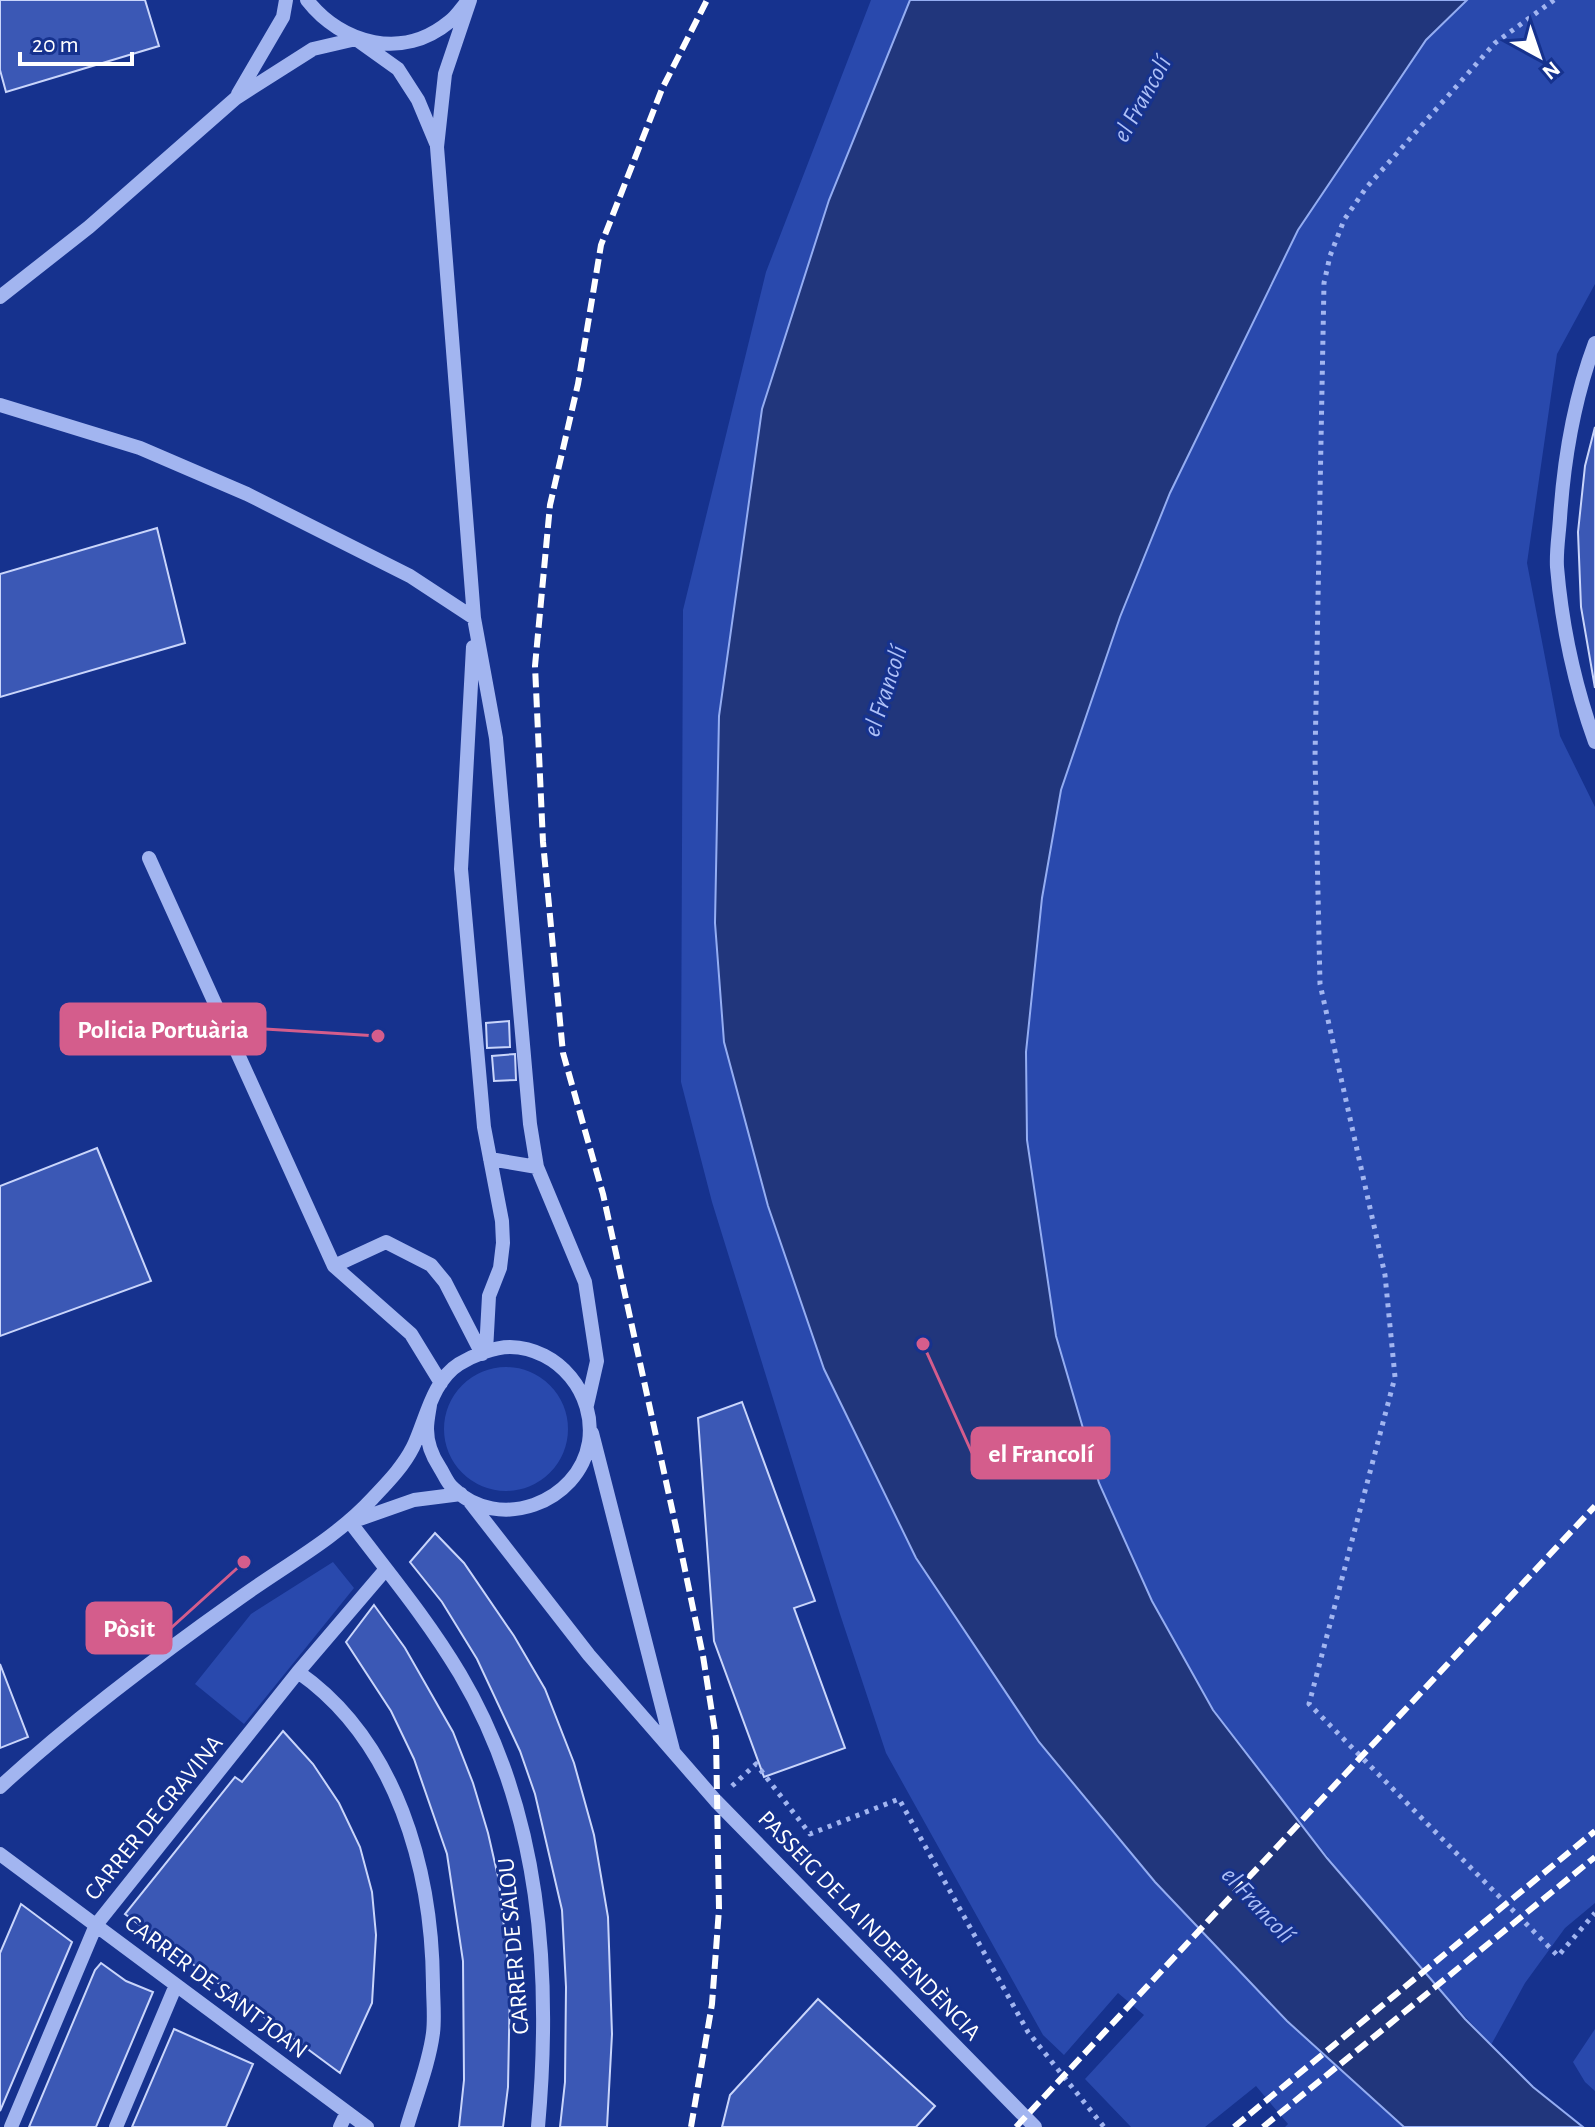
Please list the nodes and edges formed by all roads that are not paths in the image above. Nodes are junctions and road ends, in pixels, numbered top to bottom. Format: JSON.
{"nodes":[{"id":1,"x":286,"y":0,"type":"edge"},
{"id":2,"x":307,"y":0,"type":"edge"},
{"id":3,"x":469,"y":0,"type":"edge"},
{"id":4,"x":356,"y":39,"type":"junction"},
{"id":5,"x":236,"y":98,"type":"junction"},
{"id":6,"x":437,"y":147,"type":"junction"},
{"id":7,"x":0,"y":297,"type":"edge"},
{"id":8,"x":1595,"y":343,"type":"edge"},
{"id":9,"x":0,"y":405,"type":"edge"},
{"id":10,"x":474,"y":618,"type":"junction"},
{"id":11,"x":1595,"y":742,"type":"edge"},
{"id":12,"x":149,"y":858,"type":"dead end"},
{"id":13,"x":490,"y":1159,"type":"junction"},
{"id":14,"x":537,"y":1167,"type":"junction"},
{"id":15,"x":334,"y":1266,"type":"junction"},
{"id":16,"x":484,"y":1353,"type":"junction"},
{"id":17,"x":441,"y":1383,"type":"junction"},
{"id":18,"x":430,"y":1405,"type":"junction"},
{"id":19,"x":587,"y":1406,"type":"junction"},
{"id":20,"x":590,"y":1425,"type":"junction"},
{"id":21,"x":465,"y":1497,"type":"junction"},
{"id":22,"x":350,"y":1522,"type":"junction"},
{"id":23,"x":386,"y":1569,"type":"junction"},
{"id":24,"x":298,"y":1672,"type":"junction"},
{"id":25,"x":674,"y":1754,"type":"junction"},
{"id":26,"x":0,"y":1787,"type":"edge"},
{"id":27,"x":0,"y":1854,"type":"edge"},
{"id":28,"x":96,"y":1925,"type":"junction"},
{"id":29,"x":176,"y":1985,"type":"junction"},
{"id":30,"x":347,"y":2112,"type":"junction"},
{"id":31,"x":11,"y":2127,"type":"edge"},
{"id":32,"x":116,"y":2127,"type":"edge"},
{"id":33,"x":340,"y":2127,"type":"edge"},
{"id":34,"x":367,"y":2127,"type":"edge"},
{"id":35,"x":407,"y":2127,"type":"edge"},
{"id":36,"x":538,"y":2127,"type":"edge"},
{"id":37,"x":1035,"y":2127,"type":"edge"}],
"edges":[{"from":1,"to":5,"type":"street"},
{"from":2,"to":4,"type":"street"},
{"from":3,"to":4,"type":"street"},
{"from":3,"to":6,"type":"street"},
{"from":4,"to":5,"type":"street"},
{"from":4,"to":6,"type":"street"},
{"from":5,"to":7,"type":"street"},
{"from":6,"to":10,"type":"street"},
{"from":8,"to":11,"type":"street"},
{"from":9,"to":10,"type":"street"},
{"from":10,"to":13,"type":"street"},
{"from":10,"to":14,"type":"street"},
{"from":12,"to":15,"type":"street"},
{"from":13,"to":14,"type":"street"},
{"from":13,"to":16,"type":"street"},
{"from":14,"to":19,"type":"street"},
{"from":15,"to":16,"type":"street"},
{"from":15,"to":17,"type":"street"},
{"from":16,"to":17,"type":"street"},
{"from":16,"to":19,"type":"street"},
{"from":17,"to":18,"type":"street"},
{"from":18,"to":21,"type":"street"},
{"from":18,"to":22,"type":"street"},
{"from":19,"to":20,"type":"street"},
{"from":20,"to":21,"type":"street"},
{"from":20,"to":25,"type":"street","name":"PASSEIG DE LA INDEPENDÈNCIA"},
{"from":21,"to":22,"type":"street"},
{"from":21,"to":25,"type":"street","name":"PASSEIG DE LA INDEPENDÈNCIA"},
{"from":22,"to":23,"type":"street","name":"CARRER DE SALOU"},
{"from":22,"to":26,"type":"street"},
{"from":23,"to":24,"type":"street","name":"CARRER DE GRAVINA"},
{"from":23,"to":36,"type":"street","name":"CARRER DE SALOU"},
{"from":24,"to":28,"type":"street","name":"CARRER DE GRAVINA"},
{"from":24,"to":35,"type":"street"},
{"from":25,"to":37,"type":"street","name":"PASSEIG DE LA INDEPENDÈNCIA"},
{"from":27,"to":28,"type":"street","name":"CARRER DE SANT JOAN"},
{"from":28,"to":29,"type":"street","name":"CARRER DE SANT JOAN"},
{"from":28,"to":31,"type":"street","name":"CARRER DE GRAVINA"},
{"from":29,"to":30,"type":"street","name":"CARRER DE SANT JOAN"},
{"from":29,"to":32,"type":"street"},
{"from":30,"to":33,"type":"street"},
{"from":30,"to":34,"type":"street","name":"CARRER DE SANT JOAN"}]}
